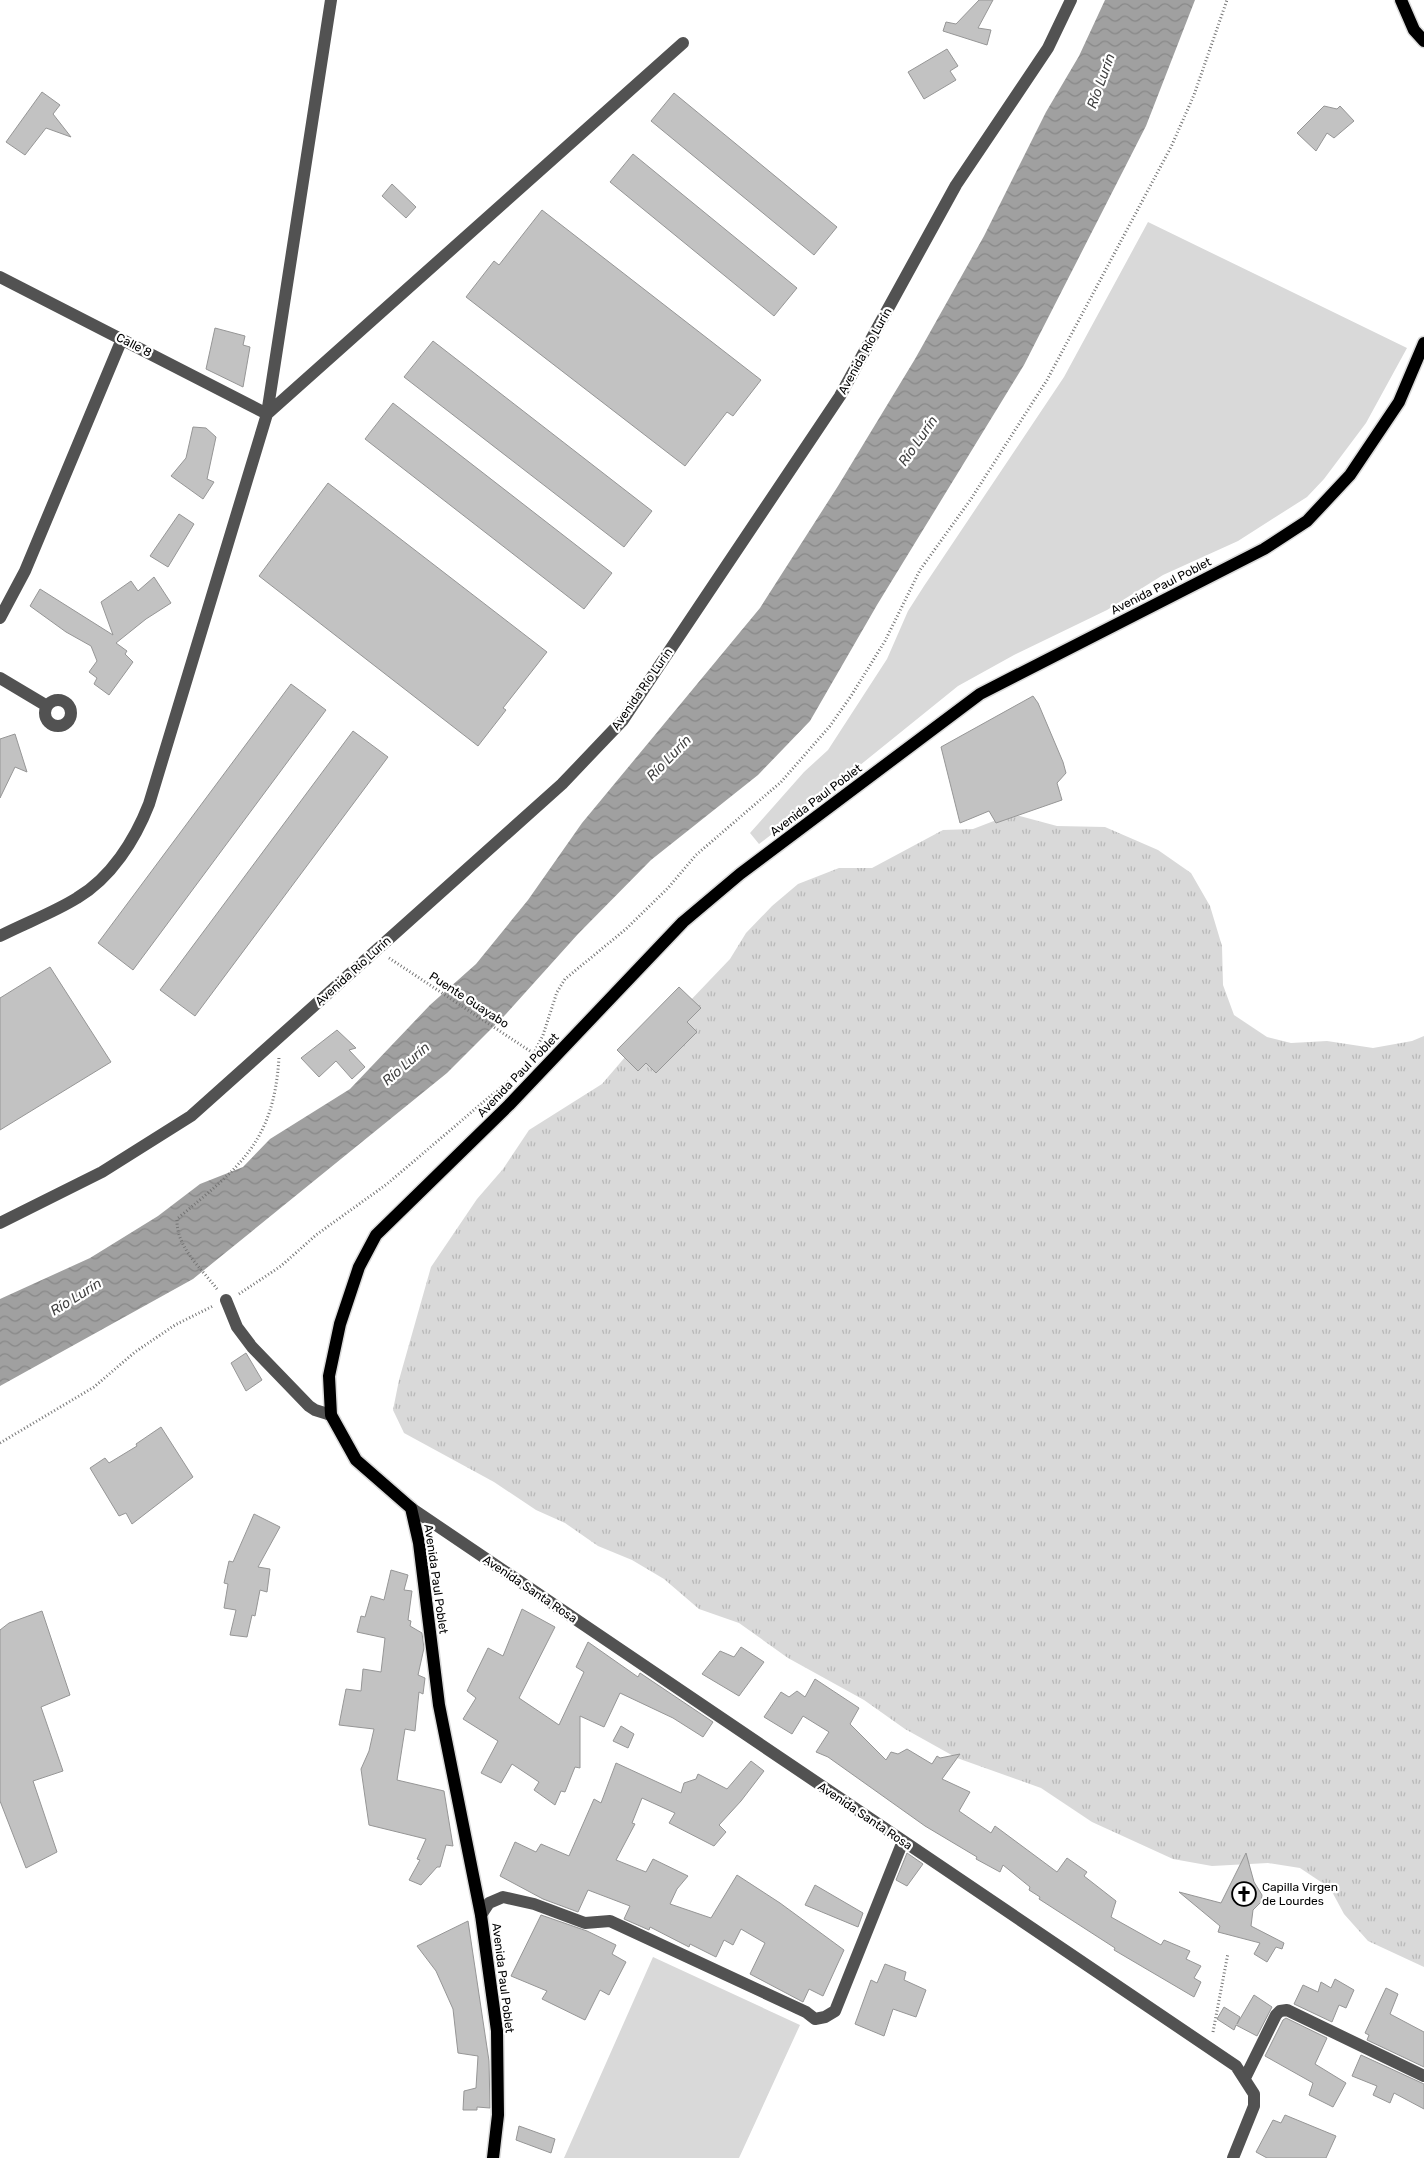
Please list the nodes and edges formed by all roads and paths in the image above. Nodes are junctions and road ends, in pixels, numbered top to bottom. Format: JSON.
{"nodes":[{"id":1,"x":331,"y":0,"type":"edge"},
{"id":2,"x":1071,"y":0,"type":"edge"},
{"id":3,"x":1227,"y":0,"type":"edge"},
{"id":4,"x":1401,"y":0,"type":"edge"},
{"id":5,"x":1424,"y":41,"type":"edge"},
{"id":6,"x":683,"y":43,"type":"dead end"},
{"id":7,"x":0,"y":277,"type":"edge"},
{"id":8,"x":122,"y":339,"type":"junction"},
{"id":9,"x":1424,"y":343,"type":"edge"},
{"id":10,"x":267,"y":414,"type":"junction"},
{"id":11,"x":0,"y":618,"type":"edge"},
{"id":12,"x":0,"y":678,"type":"edge"},
{"id":13,"x":47,"y":706,"type":"dead end"},
{"id":14,"x":0,"y":936,"type":"edge"},
{"id":15,"x":377,"y":950,"type":"junction"},
{"id":16,"x":280,"y":1036,"type":"junction"},
{"id":17,"x":534,"y":1054,"type":"junction"},
{"id":18,"x":528,"y":1061,"type":"dead end"},
{"id":19,"x":549,"y":1063,"type":"junction"},
{"id":20,"x":514,"y":1075,"type":"dead end"},
{"id":21,"x":0,"y":1223,"type":"edge"},
{"id":22,"x":226,"y":1300,"type":"junction"},
{"id":23,"x":331,"y":1415,"type":"junction"},
{"id":24,"x":0,"y":1443,"type":"edge"},
{"id":25,"x":411,"y":1508,"type":"junction"},
{"id":26,"x":903,"y":1842,"type":"junction"},
{"id":27,"x":481,"y":1915,"type":"junction"},
{"id":28,"x":1228,"y":1953,"type":"dead end"},
{"id":29,"x":1211,"y":2050,"type":"junction"},
{"id":30,"x":1424,"y":2076,"type":"edge"},
{"id":31,"x":1245,"y":2078,"type":"junction"},
{"id":32,"x":493,"y":2158,"type":"edge"},
{"id":33,"x":1233,"y":2158,"type":"edge"}],
"edges":[{"from":1,"to":10,"type":"street"},
{"from":2,"to":15,"type":"street","name":"Avenida Río Lurín"},
{"from":3,"to":17,"type":"path"},
{"from":4,"to":5,"type":"main road"},
{"from":6,"to":10,"type":"street"},
{"from":7,"to":8,"type":"street","name":"Calle 8"},
{"from":8,"to":10,"type":"street","name":"Calle 8"},
{"from":8,"to":11,"type":"street"},
{"from":9,"to":19,"type":"main road","name":"Avenida Paul Poblet"},
{"from":10,"to":14,"type":"street"},
{"from":12,"to":13,"type":"street"},
{"from":15,"to":16,"type":"street","name":"Avenida Río Lurín"},
{"from":15,"to":17,"type":"path","name":"Puente Guayabo"},
{"from":16,"to":21,"type":"street","name":"Avenida Río Lurín"},
{"from":16,"to":22,"type":"path"},
{"from":17,"to":18,"type":"path"},
{"from":17,"to":19,"type":"path","name":"Puente Guayabo"},
{"from":19,"to":23,"type":"main road","name":"Avenida Paul Poblet"},
{"from":20,"to":22,"type":"path"},
{"from":22,"to":23,"type":"street"},
{"from":22,"to":24,"type":"path"},
{"from":23,"to":25,"type":"main road","name":"Avenida Paul Poblet"},
{"from":25,"to":26,"type":"street","name":"Avenida Santa Rosa"},
{"from":25,"to":27,"type":"main road","name":"Avenida Paul Poblet"},
{"from":26,"to":27,"type":"street"},
{"from":26,"to":29,"type":"street","name":"Avenida Santa Rosa"},
{"from":27,"to":32,"type":"main road","name":"Avenida Paul Poblet"},
{"from":28,"to":29,"type":"path"},
{"from":29,"to":31,"type":"street","name":"Avenida Santa Rosa"},
{"from":30,"to":31,"type":"street"},
{"from":31,"to":33,"type":"street","name":"Avenida Santa Rosa"}]}
